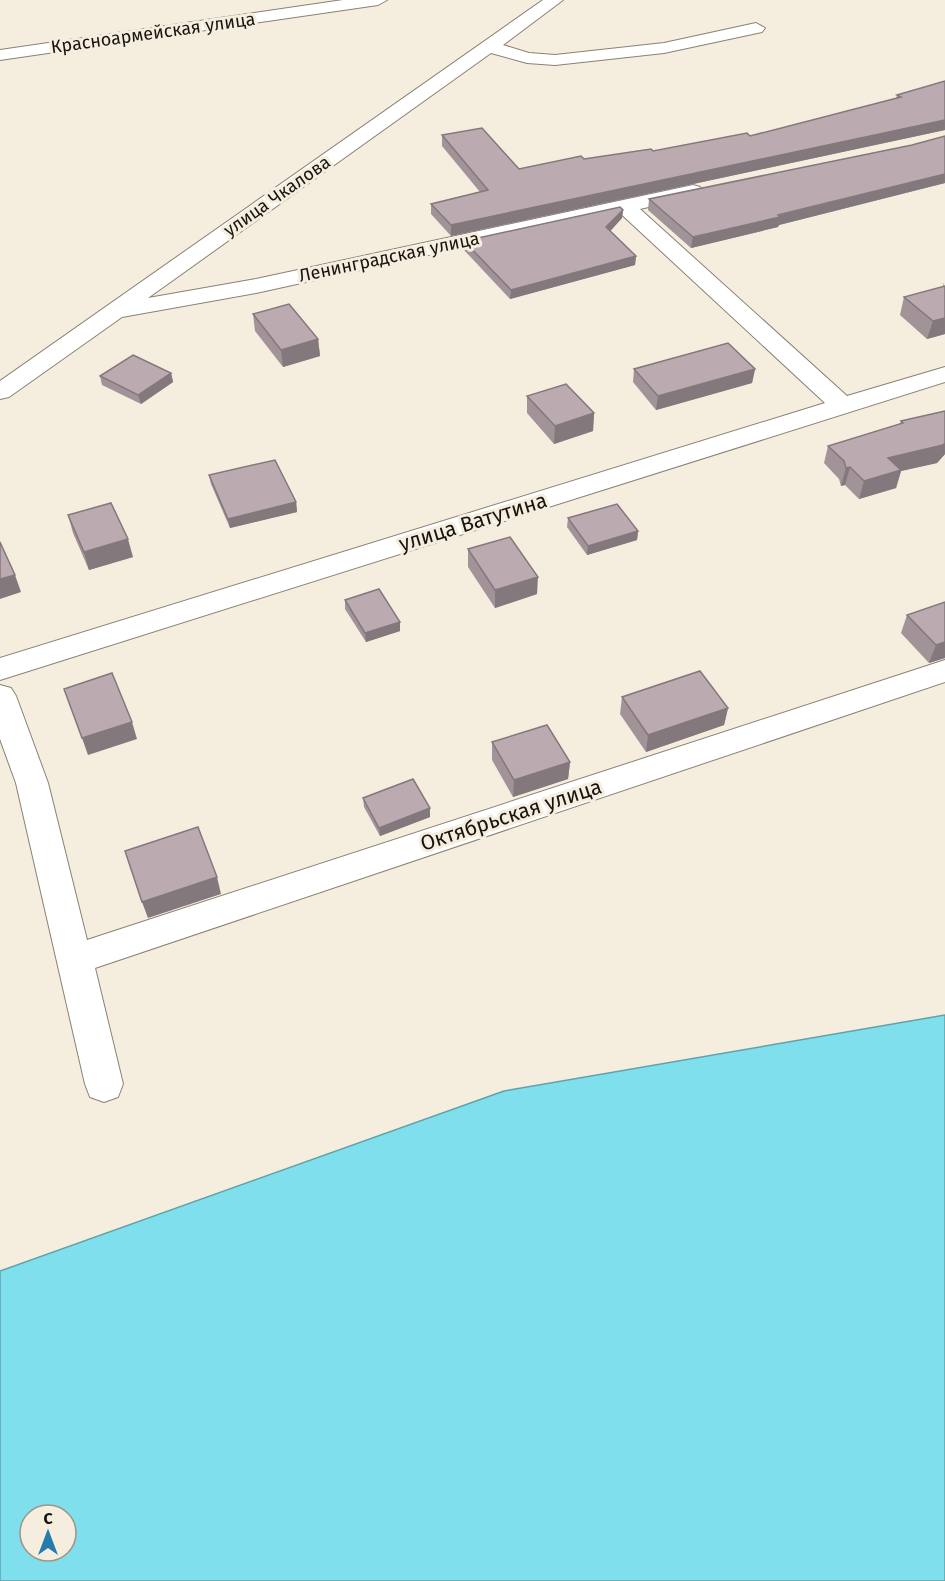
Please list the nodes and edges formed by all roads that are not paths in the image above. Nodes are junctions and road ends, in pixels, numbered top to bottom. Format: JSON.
{"nodes":[{"id":1,"x":378,"y":0,"type":"edge"},
{"id":2,"x":554,"y":0,"type":"edge"},
{"id":3,"x":756,"y":28,"type":"dead end"},
{"id":4,"x":491,"y":47,"type":"junction"},
{"id":5,"x":0,"y":55,"type":"edge"},
{"id":6,"x":718,"y":186,"type":"edge"},
{"id":7,"x":624,"y":206,"type":"junction"},
{"id":8,"x":114,"y":312,"type":"junction"},
{"id":9,"x":945,"y":374,"type":"edge"},
{"id":10,"x":0,"y":392,"type":"edge"},
{"id":11,"x":844,"y":407,"type":"junction"},
{"id":12,"x":0,"y":669,"type":"edge"},
{"id":13,"x":945,"y":671,"type":"edge"},
{"id":14,"x":0,"y":696,"type":"edge"},
{"id":15,"x":76,"y":959,"type":"junction"},
{"id":16,"x":104,"y":1084,"type":"dead end"}],
"edges":[{"from":1,"to":5,"type":"street","name":"Красноармейская улица"},
{"from":2,"to":4,"type":"street","name":"улица Чкалова"},
{"from":3,"to":4,"type":"street"},
{"from":4,"to":8,"type":"street","name":"улица Чкалова"},
{"from":6,"to":7,"type":"street","name":"Ленинградская улица"},
{"from":7,"to":8,"type":"street","name":"Ленинградская улица"},
{"from":7,"to":11,"type":"street"},
{"from":8,"to":10,"type":"street","name":"улица Чкалова"},
{"from":9,"to":11,"type":"street","name":"улица Ватутина"},
{"from":11,"to":12,"type":"street","name":"улица Ватутина"},
{"from":13,"to":15,"type":"street","name":"Октябрьская улица"},
{"from":14,"to":15,"type":"street"},
{"from":15,"to":16,"type":"street"}]}
